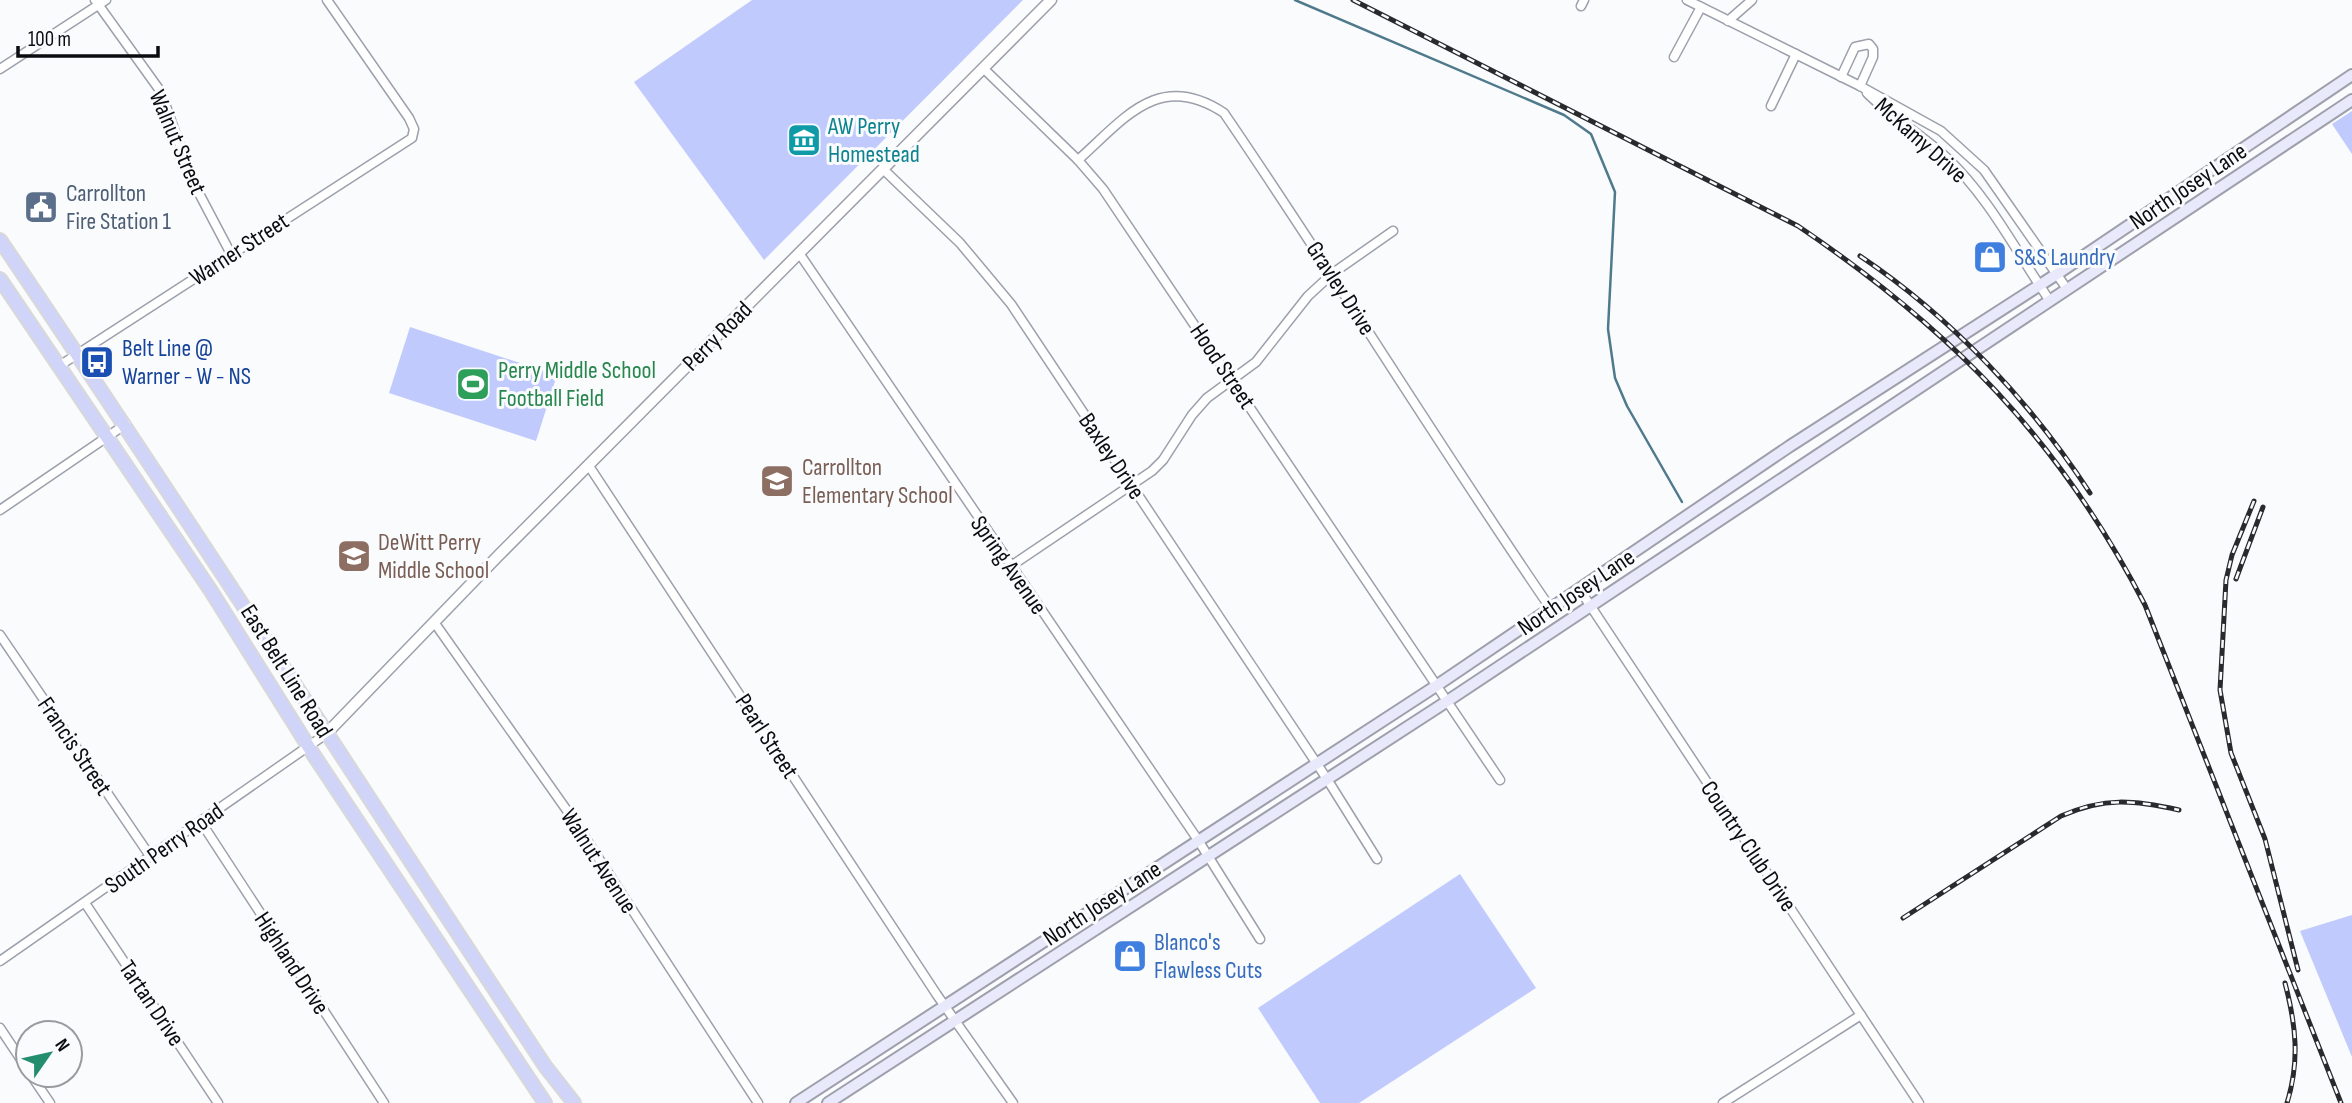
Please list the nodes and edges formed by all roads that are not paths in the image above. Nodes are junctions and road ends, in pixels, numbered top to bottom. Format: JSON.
{"nodes":[{"id":1,"x":327,"y":0,"type":"edge"},
{"id":2,"x":1051,"y":0,"type":"edge"},
{"id":3,"x":1686,"y":0,"type":"edge"},
{"id":4,"x":1752,"y":0,"type":"edge"},
{"id":5,"x":100,"y":2,"type":"edge"},
{"id":6,"x":1702,"y":7,"type":"junction"},
{"id":7,"x":1728,"y":20,"type":"junction"},
{"id":8,"x":1796,"y":54,"type":"junction"},
{"id":9,"x":1674,"y":57,"type":"dead end"},
{"id":10,"x":984,"y":68,"type":"junction"},
{"id":11,"x":0,"y":69,"type":"edge"},
{"id":12,"x":2352,"y":75,"type":"edge"},
{"id":13,"x":1841,"y":77,"type":"junction"},
{"id":14,"x":1860,"y":86,"type":"junction"},
{"id":15,"x":2352,"y":100,"type":"edge"},
{"id":16,"x":1770,"y":106,"type":"dead end"},
{"id":17,"x":1078,"y":160,"type":"junction"},
{"id":18,"x":883,"y":169,"type":"junction"},
{"id":19,"x":1393,"y":232,"type":"dead end"},
{"id":20,"x":0,"y":240,"type":"edge"},
{"id":21,"x":799,"y":253,"type":"junction"},
{"id":22,"x":231,"y":254,"type":"junction"},
{"id":23,"x":1333,"y":272,"type":"junction"},
{"id":24,"x":2057,"y":274,"type":"junction"},
{"id":25,"x":0,"y":279,"type":"edge"},
{"id":26,"x":2039,"y":285,"type":"junction"},
{"id":27,"x":2067,"y":289,"type":"junction"},
{"id":28,"x":2050,"y":301,"type":"junction"},
{"id":29,"x":77,"y":353,"type":"junction"},
{"id":30,"x":59,"y":366,"type":"junction"},
{"id":31,"x":1231,"y":378,"type":"junction"},
{"id":32,"x":126,"y":425,"type":"junction"},
{"id":33,"x":107,"y":437,"type":"junction"},
{"id":34,"x":589,"y":466,"type":"junction"},
{"id":35,"x":1131,"y":485,"type":"junction"},
{"id":36,"x":0,"y":510,"type":"edge"},
{"id":37,"x":1011,"y":566,"type":"junction"},
{"id":38,"x":1580,"y":590,"type":"junction"},
{"id":39,"x":1590,"y":605,"type":"junction"},
{"id":40,"x":1551,"y":609,"type":"junction"},
{"id":41,"x":434,"y":622,"type":"junction"},
{"id":42,"x":0,"y":635,"type":"edge"},
{"id":43,"x":1436,"y":686,"type":"junction"},
{"id":44,"x":1446,"y":702,"type":"junction"},
{"id":45,"x":326,"y":734,"type":"junction"},
{"id":46,"x":309,"y":749,"type":"junction"},
{"id":47,"x":1317,"y":764,"type":"junction"},
{"id":48,"x":1327,"y":779,"type":"junction"},
{"id":49,"x":1500,"y":780,"type":"dead end"},
{"id":50,"x":201,"y":822,"type":"junction"},
{"id":51,"x":1198,"y":840,"type":"junction"},
{"id":52,"x":150,"y":856,"type":"junction"},
{"id":53,"x":1209,"y":857,"type":"junction"},
{"id":54,"x":1377,"y":859,"type":"dead end"},
{"id":55,"x":85,"y":903,"type":"junction"},
{"id":56,"x":1260,"y":939,"type":"dead end"},
{"id":57,"x":0,"y":961,"type":"edge"},
{"id":58,"x":946,"y":1006,"type":"junction"},
{"id":59,"x":1861,"y":1014,"type":"junction"},
{"id":60,"x":957,"y":1021,"type":"junction"},
{"id":61,"x":0,"y":1028,"type":"edge"},
{"id":62,"x":14,"y":1049,"type":"edge"},
{"id":63,"x":218,"y":1103,"type":"edge"},
{"id":64,"x":384,"y":1103,"type":"edge"},
{"id":65,"x":545,"y":1103,"type":"edge"},
{"id":66,"x":574,"y":1103,"type":"edge"},
{"id":67,"x":758,"y":1103,"type":"edge"},
{"id":68,"x":796,"y":1103,"type":"edge"},
{"id":69,"x":828,"y":1103,"type":"edge"},
{"id":70,"x":1013,"y":1103,"type":"edge"},
{"id":71,"x":1723,"y":1103,"type":"edge"},
{"id":72,"x":1919,"y":1103,"type":"edge"}],
"edges":[{"from":1,"to":22,"type":"street","name":"Warner Street"},
{"from":2,"to":10,"type":"street","name":"Perry Road"},
{"from":3,"to":6,"type":"street","name":"McKamy Drive"},
{"from":4,"to":7,"type":"street"},
{"from":5,"to":11,"type":"street"},
{"from":5,"to":22,"type":"street","name":"Walnut Street"},
{"from":6,"to":7,"type":"street","name":"McKamy Drive"},
{"from":6,"to":9,"type":"street"},
{"from":7,"to":8,"type":"street","name":"McKamy Drive"},
{"from":8,"to":13,"type":"street","name":"McKamy Drive"},
{"from":8,"to":16,"type":"street"},
{"from":10,"to":17,"type":"street","name":"Hood Street"},
{"from":10,"to":18,"type":"street","name":"Perry Road"},
{"from":12,"to":24,"type":"main road","name":"North Josey Lane"},
{"from":13,"to":14,"type":"street","name":"McKamy Drive"},
{"from":13,"to":14,"type":"street"},
{"from":14,"to":24,"type":"street","name":"McKamy Drive"},
{"from":14,"to":26,"type":"street","name":"McKamy Drive"},
{"from":15,"to":27,"type":"main road","name":"North Josey Lane"},
{"from":17,"to":23,"type":"street","name":"Gravley Drive"},
{"from":17,"to":31,"type":"street","name":"Hood Street"},
{"from":18,"to":21,"type":"street","name":"Perry Road"},
{"from":18,"to":35,"type":"street","name":"Baxley Drive"},
{"from":19,"to":23,"type":"street"},
{"from":20,"to":29,"type":"main road","name":"East Belt Line Road"},
{"from":21,"to":34,"type":"street","name":"Perry Road"},
{"from":21,"to":37,"type":"street","name":"Spring Avenue"},
{"from":22,"to":29,"type":"street","name":"Warner Street"},
{"from":23,"to":31,"type":"street"},
{"from":23,"to":40,"type":"street","name":"Gravley Drive"},
{"from":24,"to":26,"type":"main road","name":"North Josey Lane"},
{"from":24,"to":27,"type":"street","name":"McKamy Drive"},
{"from":25,"to":30,"type":"main road","name":"East Belt Line Road"},
{"from":26,"to":28,"type":"street","name":"McKamy Drive"},
{"from":26,"to":38,"type":"main road","name":"North Josey Lane"},
{"from":27,"to":28,"type":"main road","name":"North Josey Lane"},
{"from":28,"to":39,"type":"main road","name":"North Josey Lane"},
{"from":29,"to":30,"type":"street","name":"Warner Street"},
{"from":29,"to":32,"type":"main road","name":"East Belt Line Road"},
{"from":30,"to":33,"type":"main road","name":"East Belt Line Road"},
{"from":31,"to":35,"type":"street"},
{"from":31,"to":43,"type":"street","name":"Hood Street"},
{"from":32,"to":33,"type":"street"},
{"from":32,"to":45,"type":"main road","name":"East Belt Line Road"},
{"from":33,"to":36,"type":"street"},
{"from":33,"to":46,"type":"main road","name":"East Belt Line Road"},
{"from":34,"to":41,"type":"street","name":"Perry Road"},
{"from":34,"to":58,"type":"street","name":"Pearl Street"},
{"from":35,"to":37,"type":"street"},
{"from":35,"to":47,"type":"street","name":"Baxley Drive"},
{"from":37,"to":51,"type":"street","name":"Spring Avenue"},
{"from":38,"to":39,"type":"street","name":"Country Club Drive"},
{"from":38,"to":40,"type":"main road","name":"North Josey Lane"},
{"from":39,"to":44,"type":"main road","name":"North Josey Lane"},
{"from":39,"to":59,"type":"street","name":"Country Club Drive"},
{"from":40,"to":43,"type":"main road","name":"North Josey Lane"},
{"from":41,"to":45,"type":"street","name":"Perry Road"},
{"from":41,"to":67,"type":"street","name":"Walnut Avenue"},
{"from":42,"to":52,"type":"street","name":"Francis Street"},
{"from":43,"to":44,"type":"street","name":"Hood Street"},
{"from":43,"to":47,"type":"main road","name":"North Josey Lane"},
{"from":44,"to":48,"type":"main road","name":"North Josey Lane"},
{"from":44,"to":49,"type":"street","name":"Hood Street"},
{"from":45,"to":46,"type":"street","name":"South Perry Road"},
{"from":45,"to":66,"type":"main road","name":"East Belt Line Road"},
{"from":46,"to":50,"type":"street","name":"South Perry Road"},
{"from":46,"to":65,"type":"main road","name":"East Belt Line Road"},
{"from":47,"to":48,"type":"street","name":"Baxley Drive"},
{"from":47,"to":51,"type":"main road","name":"North Josey Lane"},
{"from":48,"to":53,"type":"main road","name":"North Josey Lane"},
{"from":48,"to":54,"type":"street","name":"Baxley Drive"},
{"from":50,"to":52,"type":"street","name":"South Perry Road"},
{"from":50,"to":64,"type":"street","name":"Highland Drive"},
{"from":51,"to":53,"type":"street","name":"Spring Avenue"},
{"from":51,"to":58,"type":"main road","name":"North Josey Lane"},
{"from":52,"to":55,"type":"street","name":"South Perry Road"},
{"from":53,"to":56,"type":"street","name":"Spring Avenue"},
{"from":53,"to":60,"type":"main road","name":"North Josey Lane"},
{"from":55,"to":57,"type":"street","name":"South Perry Road"},
{"from":55,"to":63,"type":"street","name":"Tartan Drive"},
{"from":58,"to":60,"type":"street","name":"Pearl Street"},
{"from":58,"to":68,"type":"main road","name":"North Josey Lane"},
{"from":59,"to":71,"type":"street"},
{"from":59,"to":72,"type":"street","name":"Country Club Drive"},
{"from":60,"to":69,"type":"main road","name":"North Josey Lane"},
{"from":60,"to":70,"type":"street","name":"Pearl Street"},
{"from":61,"to":62,"type":"street"}]}
